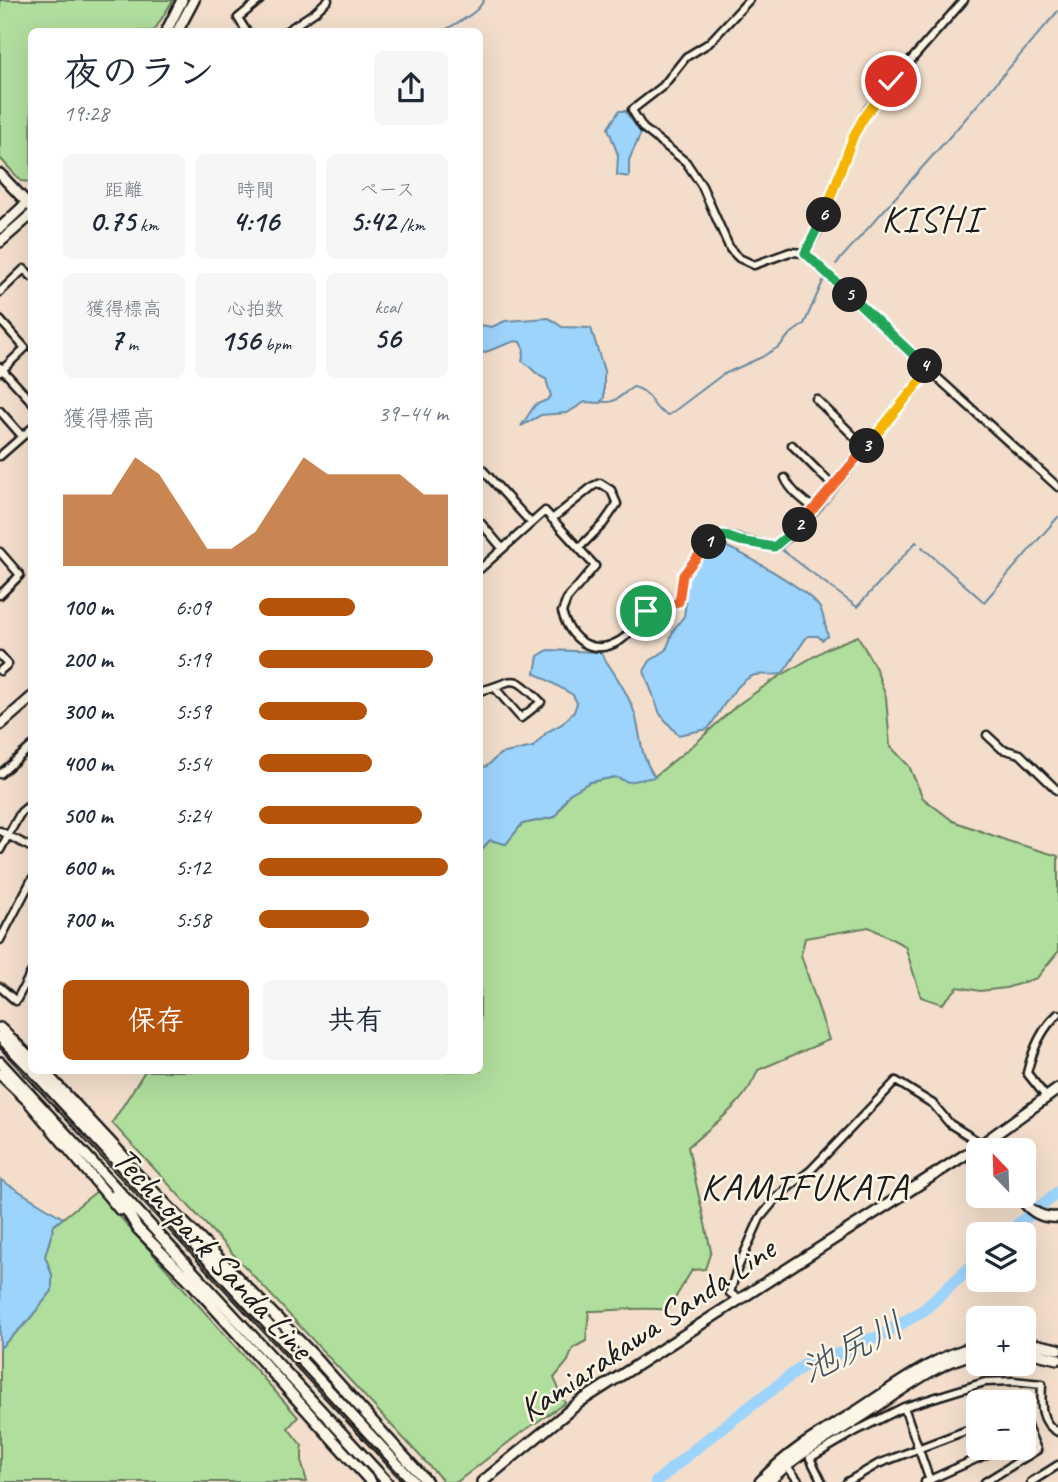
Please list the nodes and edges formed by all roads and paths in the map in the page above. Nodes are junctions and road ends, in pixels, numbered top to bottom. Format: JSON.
{"nodes":[{"id":1,"x":182,"y":0,"type":"edge"},
{"id":2,"x":194,"y":0,"type":"edge"},
{"id":3,"x":260,"y":0,"type":"edge"},
{"id":4,"x":328,"y":0,"type":"edge"},
{"id":5,"x":749,"y":0,"type":"edge"},
{"id":6,"x":964,"y":0,"type":"edge"},
{"id":7,"x":168,"y":28,"type":"edge"},
{"id":8,"x":179,"y":28,"type":"edge"},
{"id":9,"x":244,"y":28,"type":"edge"},
{"id":10,"x":291,"y":28,"type":"edge"},
{"id":11,"x":0,"y":173,"type":"edge"},
{"id":12,"x":28,"y":201,"type":"edge"},
{"id":13,"x":28,"y":205,"type":"edge"},
{"id":14,"x":28,"y":218,"type":"edge"},
{"id":15,"x":0,"y":228,"type":"edge"},
{"id":16,"x":0,"y":242,"type":"edge"},
{"id":17,"x":805,"y":253,"type":"junction"},
{"id":18,"x":28,"y":273,"type":"edge"},
{"id":19,"x":0,"y":292,"type":"edge"},
{"id":20,"x":0,"y":320,"type":"edge"},
{"id":21,"x":1,"y":370,"type":"edge"},
{"id":22,"x":929,"y":370,"type":"junction"},
{"id":23,"x":28,"y":398,"type":"edge"},
{"id":24,"x":816,"y":399,"type":"dead end"},
{"id":25,"x":0,"y":411,"type":"edge"},
{"id":26,"x":28,"y":431,"type":"edge"},
{"id":27,"x":22,"y":436,"type":"junction"},
{"id":28,"x":792,"y":445,"type":"dead end"},
{"id":29,"x":866,"y":448,"type":"junction"},
{"id":30,"x":0,"y":456,"type":"edge"},
{"id":31,"x":483,"y":470,"type":"edge"},
{"id":32,"x":785,"y":478,"type":"dead end"},
{"id":33,"x":834,"y":487,"type":"junction"},
{"id":34,"x":1058,"y":487,"type":"edge"},
{"id":35,"x":816,"y":509,"type":"junction"},
{"id":36,"x":552,"y":519,"type":"junction"},
{"id":37,"x":531,"y":523,"type":"junction"},
{"id":38,"x":483,"y":526,"type":"edge"},
{"id":39,"x":502,"y":548,"type":"junction"},
{"id":40,"x":579,"y":548,"type":"junction"},
{"id":41,"x":0,"y":552,"type":"edge"},
{"id":42,"x":483,"y":566,"type":"edge"},
{"id":43,"x":0,"y":595,"type":"edge"},
{"id":44,"x":0,"y":655,"type":"edge"},
{"id":45,"x":0,"y":671,"type":"edge"},
{"id":46,"x":494,"y":687,"type":"junction"},
{"id":47,"x":483,"y":690,"type":"edge"},
{"id":48,"x":28,"y":700,"type":"edge"},
{"id":49,"x":0,"y":725,"type":"edge"},
{"id":50,"x":987,"y":735,"type":"dead end"},
{"id":51,"x":28,"y":750,"type":"edge"},
{"id":52,"x":0,"y":774,"type":"edge"},
{"id":53,"x":1058,"y":791,"type":"edge"},
{"id":54,"x":28,"y":806,"type":"edge"},
{"id":55,"x":0,"y":831,"type":"edge"},
{"id":56,"x":8,"y":835,"type":"junction"},
{"id":57,"x":28,"y":846,"type":"edge"},
{"id":58,"x":0,"y":850,"type":"edge"},
{"id":59,"x":28,"y":887,"type":"edge"},
{"id":60,"x":0,"y":940,"type":"edge"},
{"id":61,"x":28,"y":978,"type":"edge"},
{"id":62,"x":0,"y":987,"type":"edge"},
{"id":63,"x":1058,"y":1014,"type":"edge"},
{"id":64,"x":0,"y":1028,"type":"edge"},
{"id":65,"x":0,"y":1037,"type":"edge"},
{"id":66,"x":28,"y":1055,"type":"edge"},
{"id":67,"x":0,"y":1062,"type":"edge"},
{"id":68,"x":28,"y":1066,"type":"edge"},
{"id":69,"x":0,"y":1074,"type":"edge"},
{"id":70,"x":36,"y":1074,"type":"edge"},
{"id":71,"x":47,"y":1074,"type":"edge"},
{"id":72,"x":1058,"y":1089,"type":"edge"},
{"id":73,"x":1047,"y":1098,"type":"junction"},
{"id":74,"x":68,"y":1108,"type":"junction"},
{"id":75,"x":971,"y":1138,"type":"edge"},
{"id":76,"x":996,"y":1138,"type":"edge"},
{"id":77,"x":966,"y":1159,"type":"edge"},
{"id":78,"x":139,"y":1175,"type":"junction"},
{"id":79,"x":114,"y":1187,"type":"junction"},
{"id":80,"x":1028,"y":1208,"type":"edge"},
{"id":81,"x":1058,"y":1217,"type":"edge"},
{"id":82,"x":138,"y":1229,"type":"junction"},
{"id":83,"x":739,"y":1298,"type":"junction"},
{"id":84,"x":1036,"y":1344,"type":"edge"},
{"id":85,"x":966,"y":1349,"type":"edge"},
{"id":86,"x":1058,"y":1349,"type":"edge"},
{"id":87,"x":1036,"y":1354,"type":"edge"},
{"id":88,"x":966,"y":1355,"type":"edge"},
{"id":89,"x":1058,"y":1359,"type":"edge"},
{"id":90,"x":904,"y":1407,"type":"junction"},
{"id":91,"x":966,"y":1430,"type":"edge"},
{"id":92,"x":1058,"y":1433,"type":"edge"},
{"id":93,"x":920,"y":1447,"type":"junction"},
{"id":94,"x":974,"y":1460,"type":"edge"},
{"id":95,"x":1021,"y":1460,"type":"edge"},
{"id":96,"x":1058,"y":1465,"type":"edge"},
{"id":97,"x":788,"y":1466,"type":"junction"},
{"id":98,"x":928,"y":1481,"type":"edge"},
{"id":99,"x":371,"y":1482,"type":"edge"},
{"id":100,"x":387,"y":1482,"type":"edge"},
{"id":101,"x":414,"y":1482,"type":"edge"},
{"id":102,"x":427,"y":1482,"type":"edge"},
{"id":103,"x":482,"y":1482,"type":"edge"},
{"id":104,"x":760,"y":1482,"type":"edge"},
{"id":105,"x":769,"y":1482,"type":"edge"},
{"id":106,"x":799,"y":1482,"type":"edge"},
{"id":107,"x":822,"y":1482,"type":"edge"},
{"id":108,"x":847,"y":1482,"type":"edge"},
{"id":109,"x":985,"y":1482,"type":"edge"},
{"id":110,"x":1031,"y":1482,"type":"edge"}],
"edges":[{"from":1,"to":7,"type":"main road"},
{"from":2,"to":8,"type":"main road"},
{"from":3,"to":9,"type":"street"},
{"from":4,"to":10,"type":"street"},
{"from":5,"to":17,"type":"street"},
{"from":6,"to":17,"type":"street"},
{"from":11,"to":12,"type":"main road"},
{"from":13,"to":15,"type":"main road"},
{"from":14,"to":16,"type":"main road"},
{"from":17,"to":22,"type":"street"},
{"from":18,"to":19,"type":"street"},
{"from":20,"to":21,"type":"street"},
{"from":21,"to":23,"type":"street"},
{"from":22,"to":29,"type":"street"},
{"from":22,"to":34,"type":"street"},
{"from":24,"to":29,"type":"street"},
{"from":25,"to":27,"type":"street"},
{"from":26,"to":27,"type":"street"},
{"from":27,"to":30,"type":"street"},
{"from":28,"to":33,"type":"street"},
{"from":29,"to":33,"type":"street"},
{"from":31,"to":37,"type":"street"},
{"from":32,"to":35,"type":"street"},
{"from":33,"to":35,"type":"street"},
{"from":35,"to":40,"type":"street"},
{"from":36,"to":37,"type":"street"},
{"from":36,"to":40,"type":"street"},
{"from":36,"to":40,"type":"street"},
{"from":37,"to":39,"type":"street"},
{"from":38,"to":39,"type":"street"},
{"from":39,"to":42,"type":"street"},
{"from":41,"to":43,"type":"street"},
{"from":44,"to":45,"type":"street"},
{"from":46,"to":46,"type":"street"},
{"from":46,"to":47,"type":"street"},
{"from":48,"to":49,"type":"main road"},
{"from":50,"to":53,"type":"street"},
{"from":51,"to":52,"type":"street"},
{"from":54,"to":56,"type":"street"},
{"from":55,"to":56,"type":"street"},
{"from":56,"to":57,"type":"street"},
{"from":56,"to":58,"type":"street"},
{"from":59,"to":60,"type":"street"},
{"from":61,"to":62,"type":"street"},
{"from":63,"to":73,"type":"street"},
{"from":64,"to":66,"type":"main road"},
{"from":65,"to":68,"type":"main road","name":"Technopark Sanda Line"},
{"from":67,"to":79,"type":"main road","name":"Technopark Sanda Line"},
{"from":69,"to":82,"type":"main road"},
{"from":70,"to":74,"type":"main road","name":"Technopark Sanda Line"},
{"from":71,"to":78,"type":"main road"},
{"from":72,"to":73,"type":"main road","name":"Kamiarakawa Sanda Line"},
{"from":73,"to":76,"type":"main road","name":"Kamiarakawa Sanda Line"},
{"from":74,"to":78,"type":"main road"},
{"from":74,"to":101,"type":"main road","name":"Technopark Sanda Line"},
{"from":75,"to":83,"type":"street"},
{"from":77,"to":83,"type":"main road","name":"Kamiarakawa Sanda Line"},
{"from":78,"to":102,"type":"main road"},
{"from":79,"to":82,"type":"main road"},
{"from":79,"to":100,"type":"main road","name":"Technopark Sanda Line"},
{"from":80,"to":81,"type":"main road"},
{"from":82,"to":99,"type":"main road"},
{"from":83,"to":103,"type":"main road","name":"Kamiarakawa Sanda Line"},
{"from":84,"to":86,"type":"main road"},
{"from":85,"to":104,"type":"main road"},
{"from":87,"to":89,"type":"main road"},
{"from":88,"to":97,"type":"main road"},
{"from":90,"to":92,"type":"street"},
{"from":90,"to":93,"type":"street"},
{"from":90,"to":107,"type":"street"},
{"from":91,"to":93,"type":"street"},
{"from":93,"to":98,"type":"street"},
{"from":93,"to":108,"type":"street"},
{"from":94,"to":98,"type":"street"},
{"from":95,"to":109,"type":"street"},
{"from":96,"to":110,"type":"street"},
{"from":97,"to":105,"type":"main road"},
{"from":97,"to":106,"type":"street"}]}
